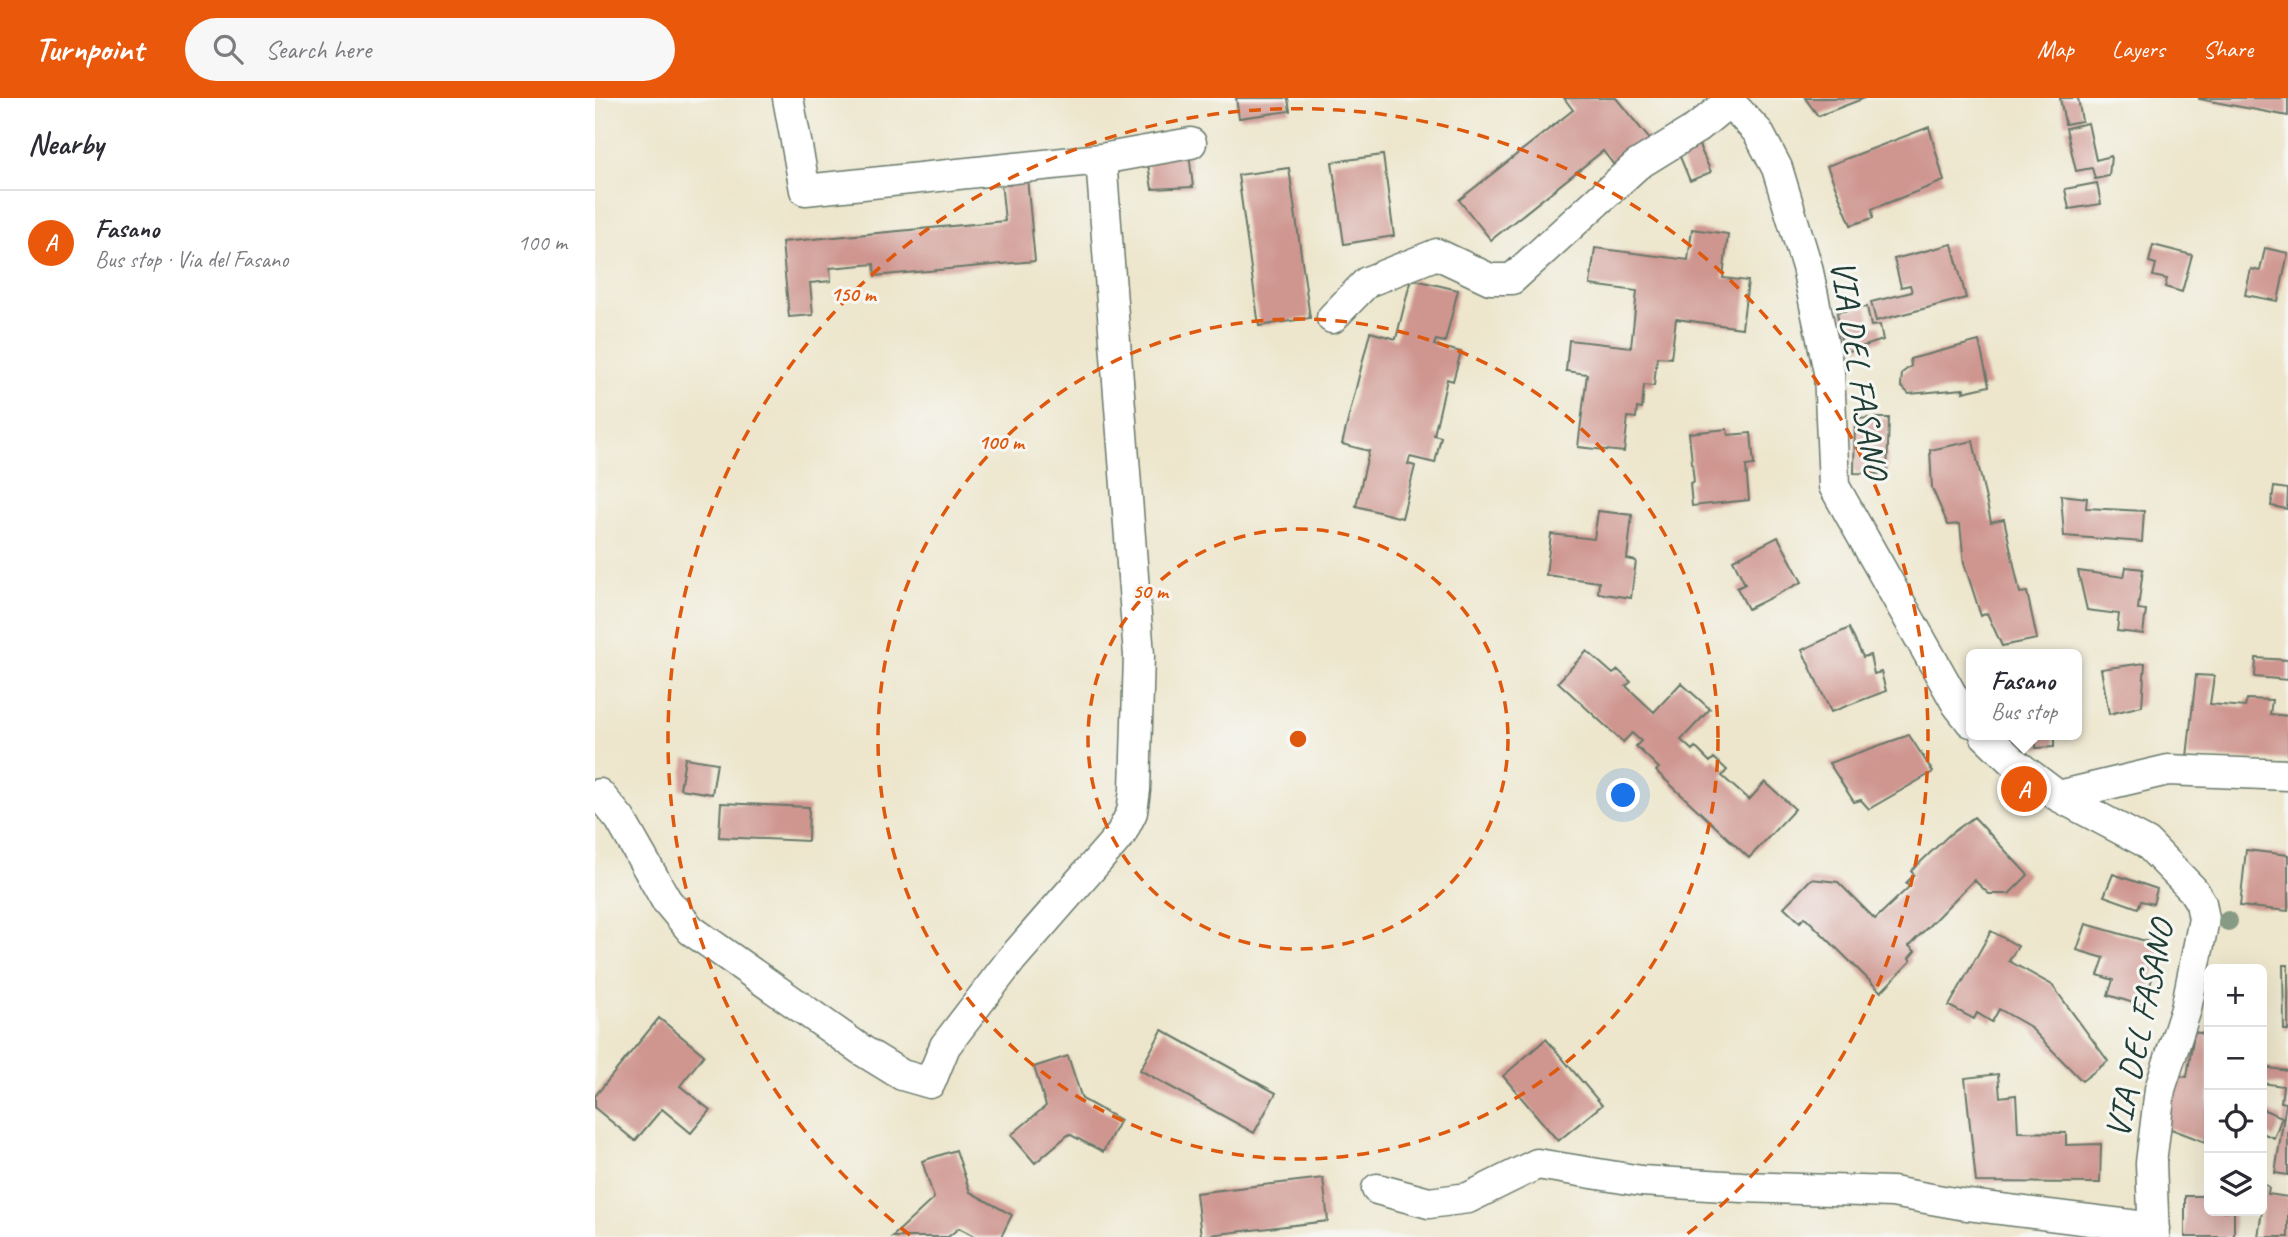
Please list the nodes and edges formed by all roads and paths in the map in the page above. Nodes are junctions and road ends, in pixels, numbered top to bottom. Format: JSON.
{"nodes":[{"id":1,"x":788,"y":98,"type":"edge"},
{"id":2,"x":1728,"y":99,"type":"edge"},
{"id":3,"x":1191,"y":143,"type":"dead end"},
{"id":4,"x":1101,"y":159,"type":"junction"},
{"id":5,"x":1332,"y":318,"type":"dead end"},
{"id":6,"x":1966,"y":715,"type":"edge"},
{"id":7,"x":1990,"y":740,"type":"edge"},
{"id":8,"x":2288,"y":775,"type":"edge"},
{"id":9,"x":595,"y":795,"type":"edge"},
{"id":10,"x":2058,"y":796,"type":"junction"},
{"id":11,"x":1377,"y":1189,"type":"dead end"},
{"id":12,"x":2154,"y":1232,"type":"edge"}],
"edges":[{"from":1,"to":4,"type":"street"},
{"from":2,"to":5,"type":"street"},
{"from":2,"to":6,"type":"street","name":"VIA DEL FASANO"},
{"from":3,"to":4,"type":"street"},
{"from":4,"to":9,"type":"street"},
{"from":7,"to":10,"type":"street","name":"VIA DEL FASANO"},
{"from":8,"to":10,"type":"street"},
{"from":10,"to":12,"type":"street","name":"VIA DEL FASANO"},
{"from":11,"to":12,"type":"street"}]}
